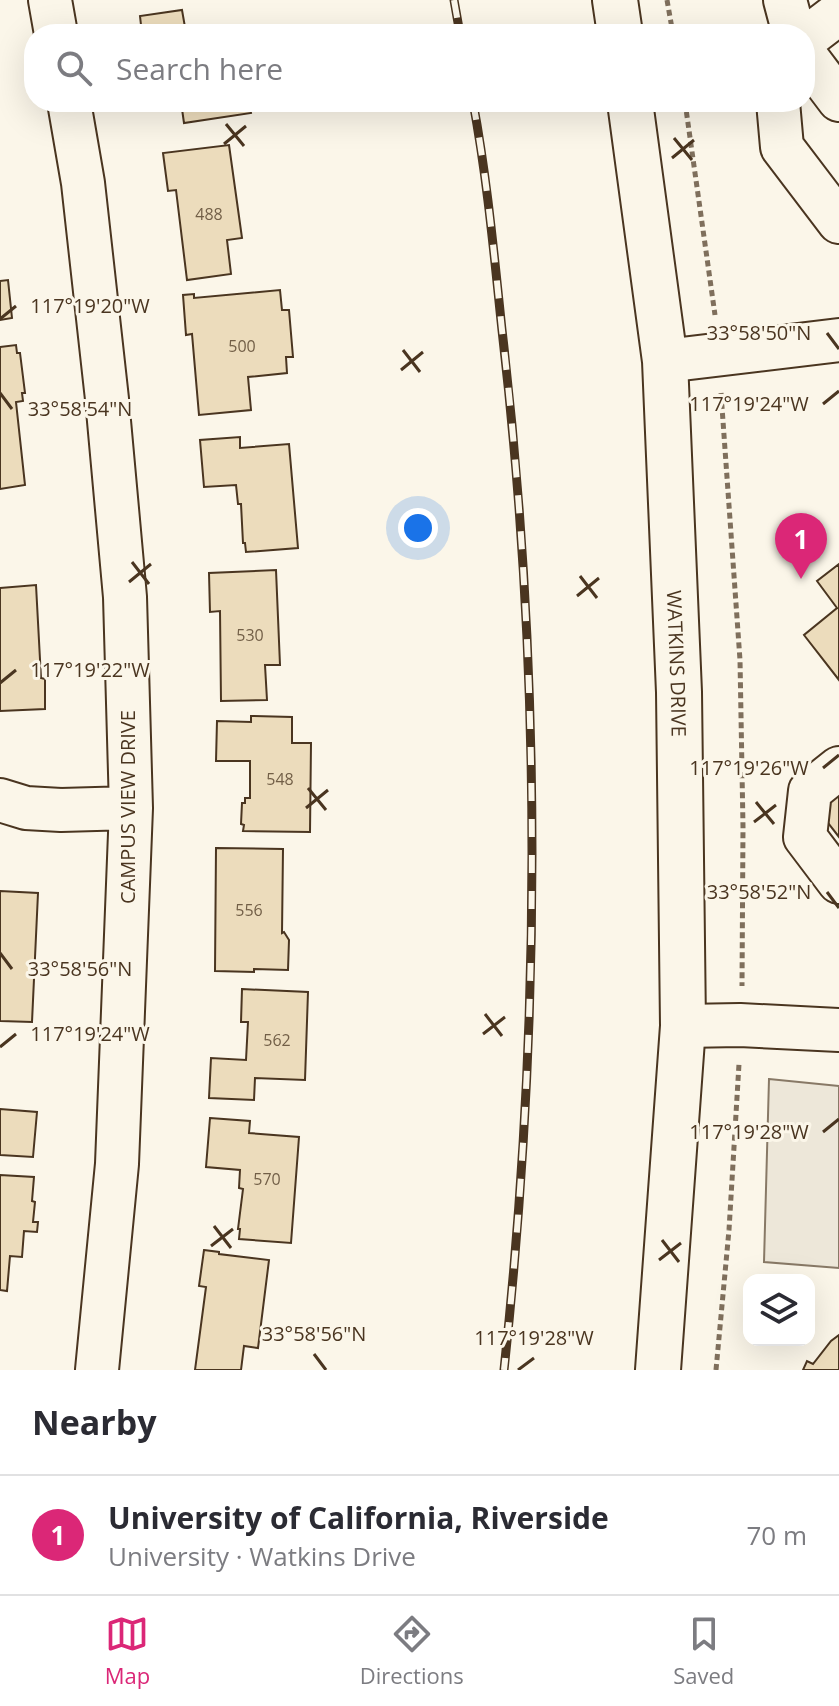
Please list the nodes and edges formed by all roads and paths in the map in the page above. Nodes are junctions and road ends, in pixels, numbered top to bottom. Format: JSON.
{"nodes":[{"id":1,"x":50,"y":0,"type":"edge"},
{"id":2,"x":615,"y":0,"type":"edge"},
{"id":3,"x":667,"y":0,"type":"edge"},
{"id":4,"x":785,"y":0,"type":"edge"},
{"id":5,"x":839,"y":13,"type":"edge"},
{"id":6,"x":54,"y":24,"type":"edge"},
{"id":7,"x":619,"y":24,"type":"edge"},
{"id":8,"x":671,"y":24,"type":"edge"},
{"id":9,"x":791,"y":24,"type":"edge"},
{"id":10,"x":815,"y":31,"type":"edge"},
{"id":11,"x":815,"y":68,"type":"edge"},
{"id":12,"x":839,"y":100,"type":"edge"},
{"id":13,"x":71,"y":112,"type":"edge"},
{"id":14,"x":631,"y":112,"type":"edge"},
{"id":15,"x":686,"y":112,"type":"edge"},
{"id":16,"x":779,"y":112,"type":"edge"},
{"id":17,"x":839,"y":222,"type":"edge"},
{"id":18,"x":715,"y":313,"type":"dead end"},
{"id":19,"x":839,"y":340,"type":"edge"},
{"id":20,"x":665,"y":361,"type":"junction"},
{"id":21,"x":721,"y":392,"type":"dead end"},
{"id":22,"x":839,"y":768,"type":"edge"},
{"id":23,"x":0,"y":800,"type":"edge"},
{"id":24,"x":131,"y":808,"type":"junction"},
{"id":25,"x":839,"y":882,"type":"edge"},
{"id":26,"x":742,"y":990,"type":"dead end"},
{"id":27,"x":683,"y":1026,"type":"junction"},
{"id":28,"x":839,"y":1030,"type":"edge"},
{"id":29,"x":738,"y":1070,"type":"dead end"},
{"id":30,"x":97,"y":1370,"type":"edge"},
{"id":31,"x":658,"y":1370,"type":"edge"},
{"id":32,"x":716,"y":1370,"type":"edge"}],
"edges":[{"from":1,"to":6,"type":"street"},
{"from":2,"to":7,"type":"main road"},
{"from":3,"to":8,"type":"path"},
{"from":4,"to":9,"type":"street"},
{"from":5,"to":10,"type":"street"},
{"from":11,"to":12,"type":"street"},
{"from":13,"to":24,"type":"street","name":"CAMPUS VIEW DRIVE"},
{"from":14,"to":20,"type":"main road","name":"WATKINS DRIVE"},
{"from":15,"to":18,"type":"path"},
{"from":16,"to":17,"type":"street"},
{"from":19,"to":20,"type":"street"},
{"from":20,"to":27,"type":"main road","name":"WATKINS DRIVE"},
{"from":21,"to":26,"type":"path"},
{"from":22,"to":25,"type":"street"},
{"from":23,"to":24,"type":"street"},
{"from":24,"to":30,"type":"street","name":"CAMPUS VIEW DRIVE"},
{"from":27,"to":28,"type":"street"},
{"from":27,"to":31,"type":"main road","name":"WATKINS DRIVE"},
{"from":29,"to":32,"type":"path"}]}
